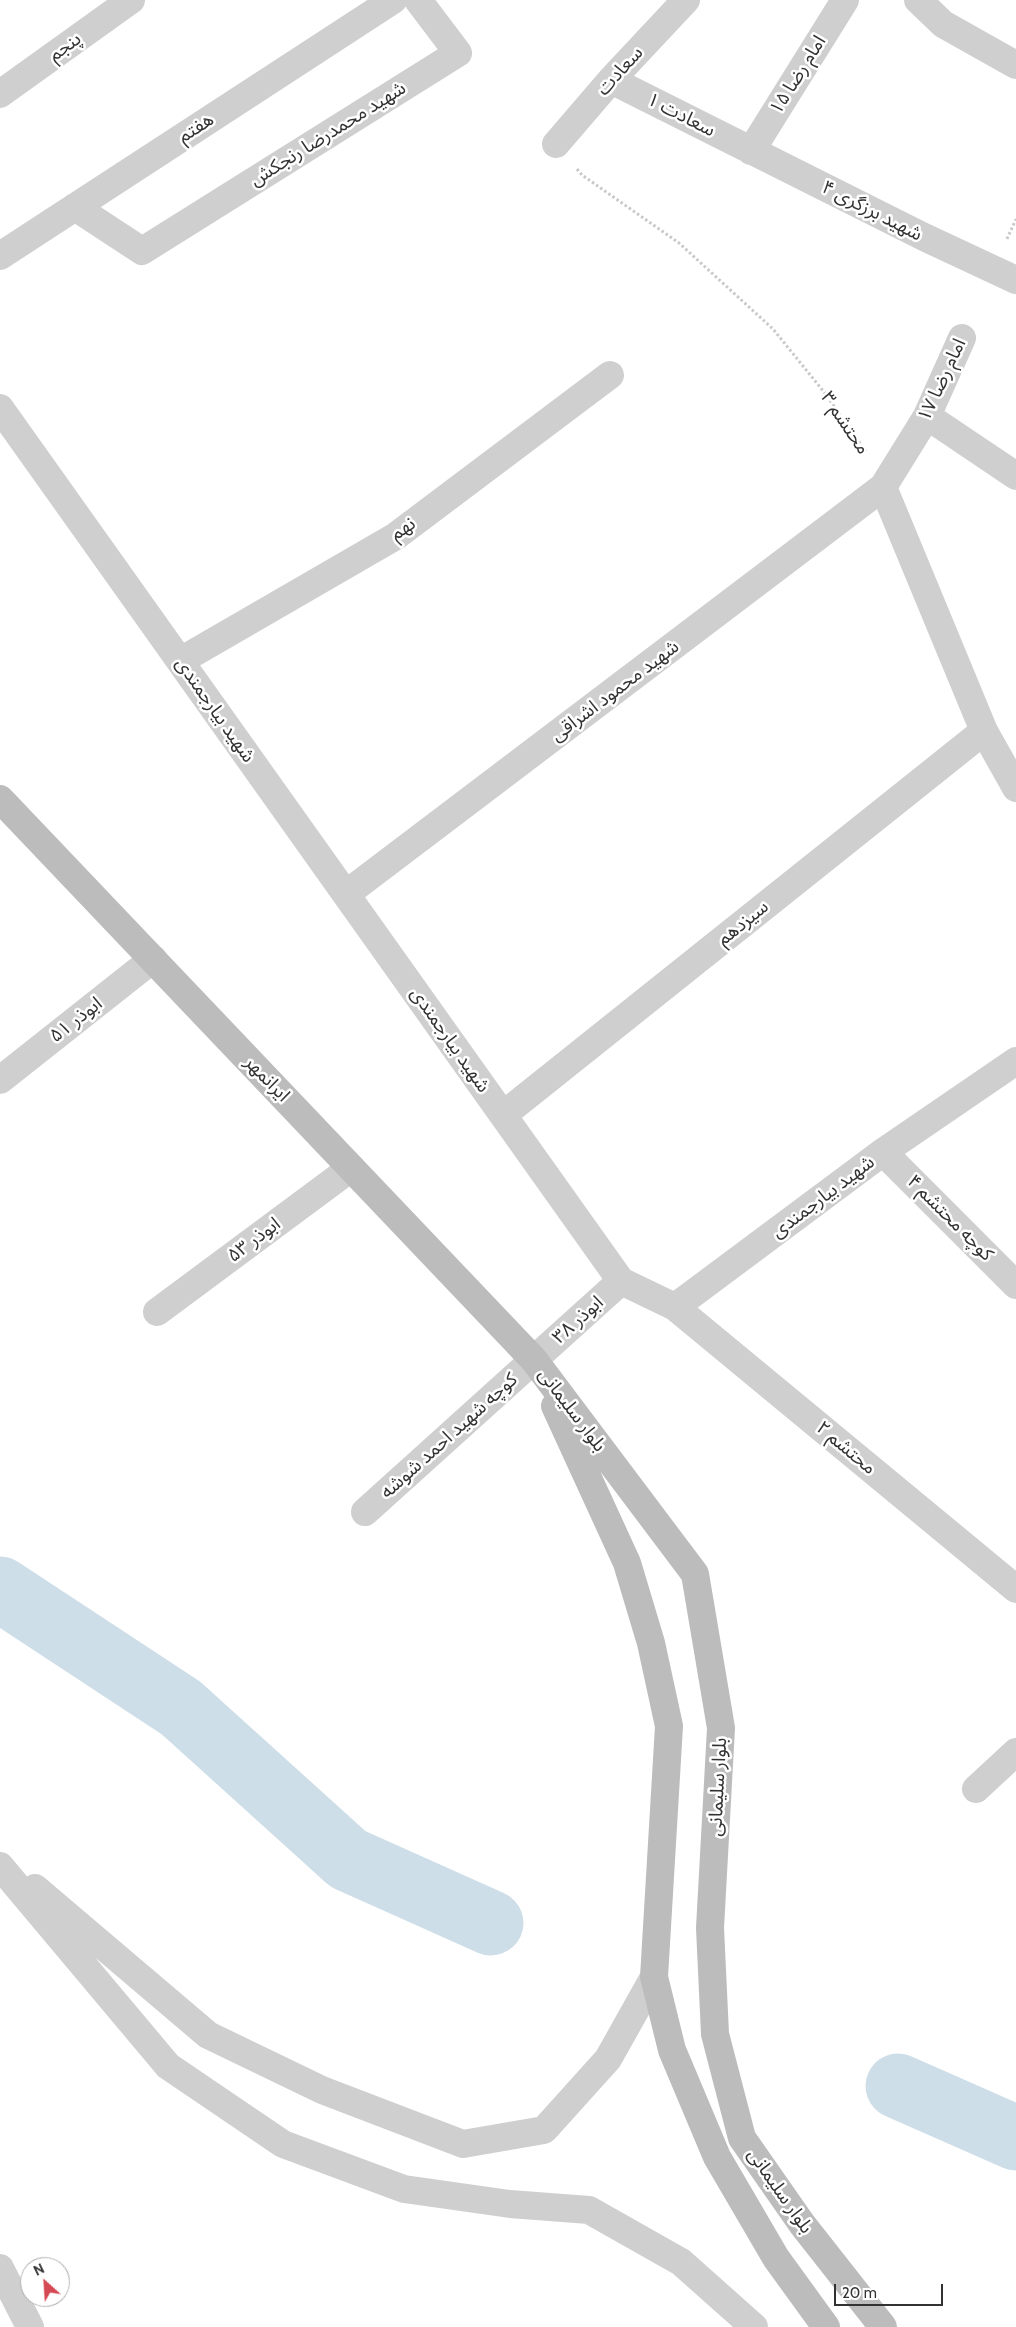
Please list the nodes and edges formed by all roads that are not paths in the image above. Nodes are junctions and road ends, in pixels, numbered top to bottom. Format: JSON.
{"nodes":[{"id":1,"x":131,"y":0,"type":"edge"},
{"id":2,"x":393,"y":0,"type":"edge"},
{"id":3,"x":418,"y":0,"type":"edge"},
{"id":4,"x":686,"y":0,"type":"edge"},
{"id":5,"x":845,"y":0,"type":"edge"},
{"id":6,"x":918,"y":0,"type":"edge"},
{"id":7,"x":1016,"y":65,"type":"edge"},
{"id":8,"x":610,"y":80,"type":"junction"},
{"id":9,"x":0,"y":94,"type":"edge"},
{"id":10,"x":556,"y":144,"type":"road end"},
{"id":11,"x":751,"y":151,"type":"junction"},
{"id":12,"x":76,"y":207,"type":"junction"},
{"id":13,"x":0,"y":256,"type":"edge"},
{"id":14,"x":1004,"y":275,"type":"edge"},
{"id":15,"x":962,"y":338,"type":"dead end"},
{"id":16,"x":610,"y":375,"type":"dead end"},
{"id":17,"x":0,"y":408,"type":"edge"},
{"id":18,"x":927,"y":416,"type":"junction"},
{"id":19,"x":1016,"y":476,"type":"edge"},
{"id":20,"x":883,"y":487,"type":"junction"},
{"id":21,"x":180,"y":662,"type":"junction"},
{"id":22,"x":984,"y":731,"type":"junction"},
{"id":23,"x":1016,"y":788,"type":"edge"},
{"id":24,"x":0,"y":799,"type":"edge"},
{"id":25,"x":346,"y":894,"type":"junction"},
{"id":26,"x":153,"y":959,"type":"junction"},
{"id":27,"x":1016,"y":1061,"type":"edge"},
{"id":28,"x":0,"y":1080,"type":"edge"},
{"id":29,"x":503,"y":1115,"type":"junction"},
{"id":30,"x":883,"y":1152,"type":"junction"},
{"id":31,"x":351,"y":1168,"type":"junction"},
{"id":32,"x":621,"y":1281,"type":"junction"},
{"id":33,"x":1016,"y":1285,"type":"edge"},
{"id":34,"x":675,"y":1307,"type":"junction"},
{"id":35,"x":157,"y":1312,"type":"dead end"},
{"id":36,"x":534,"y":1360,"type":"junction"},
{"id":37,"x":364,"y":1512,"type":"dead end"},
{"id":38,"x":1016,"y":1589,"type":"edge"},
{"id":39,"x":1016,"y":1752,"type":"edge"},
{"id":40,"x":976,"y":1789,"type":"dead end"},
{"id":41,"x":0,"y":1858,"type":"edge"},
{"id":42,"x":0,"y":1866,"type":"edge"},
{"id":43,"x":654,"y":1977,"type":"junction"},
{"id":44,"x":0,"y":2268,"type":"edge"},
{"id":45,"x":30,"y":2327,"type":"edge"},
{"id":46,"x":754,"y":2327,"type":"edge"},
{"id":47,"x":826,"y":2327,"type":"edge"},
{"id":48,"x":883,"y":2327,"type":"edge"}],
"edges":[{"from":1,"to":9,"type":"street","name":"پنجم"},
{"from":2,"to":12,"type":"street","name":"هفتم"},
{"from":3,"to":12,"type":"street","name":"شهید محمدرضا رنجکش"},
{"from":4,"to":8,"type":"street","name":"سعادت"},
{"from":5,"to":11,"type":"street","name":"امام رضا ۱۵"},
{"from":6,"to":7,"type":"street"},
{"from":8,"to":10,"type":"street","name":"سعادت"},
{"from":8,"to":11,"type":"street","name":"۱ سعادت"},
{"from":11,"to":14,"type":"street","name":"۴ شهید برزگری"},
{"from":12,"to":13,"type":"street","name":"هفتم"},
{"from":15,"to":18,"type":"street","name":"امام رضا ۱۷"},
{"from":16,"to":21,"type":"street","name":"نهم"},
{"from":17,"to":21,"type":"street","name":"شهید بیارجمندی"},
{"from":18,"to":19,"type":"street"},
{"from":18,"to":20,"type":"street","name":"امام رضا ۱۷"},
{"from":20,"to":22,"type":"street"},
{"from":20,"to":25,"type":"street","name":"شهید محمود اشراقی"},
{"from":21,"to":25,"type":"street","name":"شهید بیارجمندی"},
{"from":22,"to":23,"type":"street"},
{"from":22,"to":29,"type":"street","name":"سیزدهم"},
{"from":24,"to":26,"type":"main road","name":"ایرانمهر"},
{"from":25,"to":29,"type":"street","name":"شهید بیارجمندی"},
{"from":26,"to":28,"type":"street","name":"ابوذر ۵۱"},
{"from":26,"to":31,"type":"main road","name":"ایرانمهر"},
{"from":27,"to":30,"type":"street","name":"شهید بیارجمندی"},
{"from":29,"to":32,"type":"street","name":"شهید بیارجمندی"},
{"from":30,"to":33,"type":"street","name":"کوچه محتشم ۴"},
{"from":30,"to":34,"type":"street","name":"شهید بیارجمندی"},
{"from":31,"to":35,"type":"street","name":"۵۳ ابوذر"},
{"from":31,"to":36,"type":"main road","name":"ایرانمهر"},
{"from":32,"to":34,"type":"street","name":"شهید بیارجمندی"},
{"from":32,"to":36,"type":"street","name":"ابوذر ۳۸"},
{"from":34,"to":38,"type":"street","name":"۲ محتشم"},
{"from":36,"to":37,"type":"street","name":"کوچه شهید احمد شوشه"},
{"from":36,"to":43,"type":"main road","name":"بلوار سلیمانی"},
{"from":36,"to":48,"type":"main road","name":"بلوار سلیمانی"},
{"from":39,"to":40,"type":"street"},
{"from":41,"to":43,"type":"street"},
{"from":42,"to":46,"type":"street"},
{"from":43,"to":47,"type":"main road","name":"بلوار سلیمانی"},
{"from":44,"to":45,"type":"street"}]}
